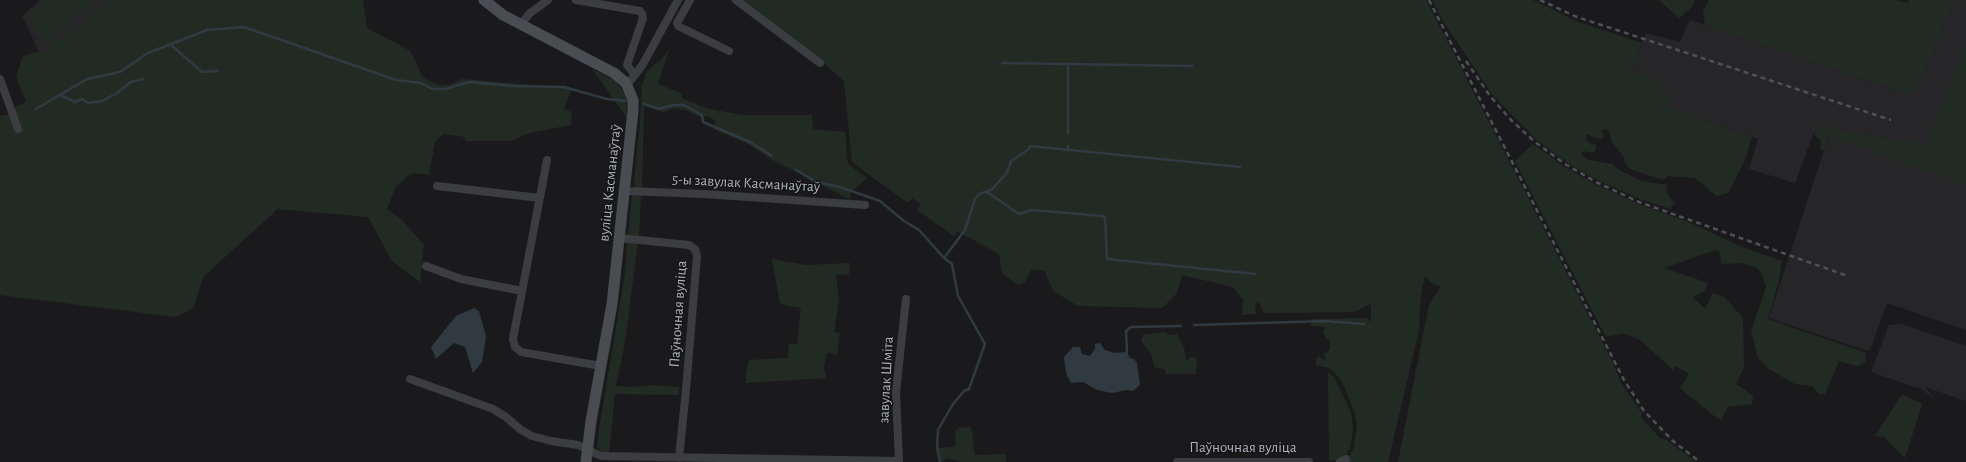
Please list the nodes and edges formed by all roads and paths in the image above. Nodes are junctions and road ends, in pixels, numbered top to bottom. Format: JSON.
{"nodes":[{"id":1,"x":484,"y":0,"type":"edge"},
{"id":2,"x":548,"y":0,"type":"edge"},
{"id":3,"x":576,"y":0,"type":"edge"},
{"id":4,"x":678,"y":0,"type":"edge"},
{"id":5,"x":690,"y":0,"type":"edge"},
{"id":6,"x":736,"y":0,"type":"edge"},
{"id":7,"x":521,"y":24,"type":"junction"},
{"id":8,"x":729,"y":51,"type":"dead end"},
{"id":9,"x":820,"y":63,"type":"dead end"},
{"id":10,"x":635,"y":75,"type":"junction"},
{"id":11,"x":0,"y":79,"type":"edge"},
{"id":12,"x":626,"y":84,"type":"junction"},
{"id":13,"x":18,"y":129,"type":"dead end"},
{"id":14,"x":547,"y":160,"type":"dead end"},
{"id":15,"x":437,"y":186,"type":"dead end"},
{"id":16,"x":625,"y":191,"type":"junction"},
{"id":17,"x":540,"y":198,"type":"junction"},
{"id":18,"x":865,"y":205,"type":"dead end"},
{"id":19,"x":619,"y":238,"type":"junction"},
{"id":20,"x":426,"y":266,"type":"dead end"},
{"id":21,"x":522,"y":291,"type":"junction"},
{"id":22,"x":906,"y":299,"type":"dead end"},
{"id":23,"x":600,"y":366,"type":"junction"},
{"id":24,"x":410,"y":379,"type":"dead end"},
{"id":25,"x":587,"y":450,"type":"junction"},
{"id":26,"x":679,"y":458,"type":"junction"},
{"id":27,"x":586,"y":462,"type":"edge"},
{"id":28,"x":899,"y":462,"type":"edge"},
{"id":29,"x":1178,"y":462,"type":"edge"},
{"id":30,"x":1309,"y":462,"type":"edge"}],
"edges":[{"from":1,"to":7,"type":"main road","name":"вуліца Касманаўтаў"},
{"from":2,"to":7,"type":"street"},
{"from":3,"to":10,"type":"street"},
{"from":4,"to":10,"type":"street"},
{"from":5,"to":8,"type":"street"},
{"from":6,"to":9,"type":"street"},
{"from":7,"to":12,"type":"main road","name":"вуліца Касманаўтаў"},
{"from":10,"to":12,"type":"street"},
{"from":11,"to":13,"type":"street"},
{"from":12,"to":16,"type":"main road","name":"вуліца Касманаўтаў"},
{"from":14,"to":17,"type":"street"},
{"from":15,"to":17,"type":"street"},
{"from":16,"to":18,"type":"street","name":"5-ы завулак Касманаўтаў"},
{"from":16,"to":19,"type":"main road","name":"вуліца Касманаўтаў"},
{"from":17,"to":21,"type":"street"},
{"from":19,"to":23,"type":"main road","name":"вуліца Касманаўтаў"},
{"from":19,"to":26,"type":"street","name":"Паўночная вуліца"},
{"from":20,"to":21,"type":"street"},
{"from":21,"to":23,"type":"street"},
{"from":22,"to":28,"type":"street","name":"завулак Шміта"},
{"from":23,"to":25,"type":"main road","name":"вуліца Касманаўтаў"},
{"from":24,"to":25,"type":"street"},
{"from":25,"to":26,"type":"street"},
{"from":25,"to":27,"type":"main road","name":"вуліца Касманаўтаў"},
{"from":26,"to":28,"type":"street"},
{"from":29,"to":30,"type":"street","name":"Паўночная вуліца"}]}
